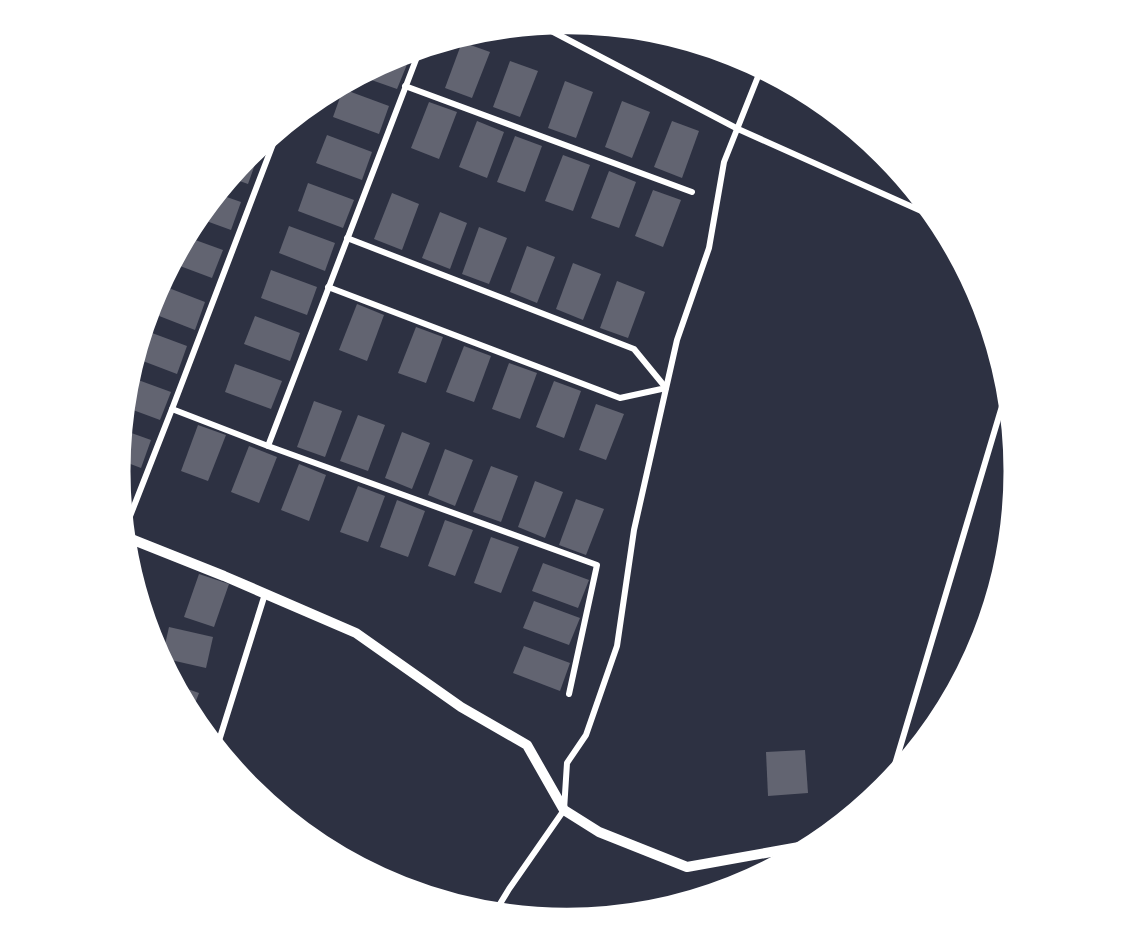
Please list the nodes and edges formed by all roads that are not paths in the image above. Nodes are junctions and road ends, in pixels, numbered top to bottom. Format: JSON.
{"nodes":[{"id":1,"x":556,"y":33,"type":"edge"},
{"id":2,"x":416,"y":60,"type":"edge"},
{"id":3,"x":758,"y":77,"type":"edge"},
{"id":4,"x":405,"y":86,"type":"junction"},
{"id":5,"x":738,"y":129,"type":"junction"},
{"id":6,"x":271,"y":149,"type":"edge"},
{"id":7,"x":692,"y":192,"type":"dead end"},
{"id":8,"x":919,"y":209,"type":"edge"},
{"id":9,"x":347,"y":238,"type":"junction"},
{"id":10,"x":328,"y":287,"type":"junction"},
{"id":11,"x":666,"y":388,"type":"junction"},
{"id":12,"x":172,"y":409,"type":"junction"},
{"id":13,"x":1001,"y":409,"type":"edge"},
{"id":14,"x":267,"y":446,"type":"junction"},
{"id":15,"x":131,"y":513,"type":"edge"},
{"id":16,"x":135,"y":541,"type":"edge"},
{"id":17,"x":265,"y":594,"type":"junction"},
{"id":18,"x":568,"y":694,"type":"dead end"},
{"id":19,"x":220,"y":738,"type":"edge"},
{"id":20,"x":896,"y":761,"type":"edge"},
{"id":21,"x":564,"y":810,"type":"junction"},
{"id":22,"x":788,"y":849,"type":"edge"},
{"id":23,"x":500,"y":904,"type":"edge"}],
"edges":[{"from":1,"to":5,"type":"street"},
{"from":2,"to":4,"type":"street"},
{"from":3,"to":5,"type":"street"},
{"from":4,"to":7,"type":"street"},
{"from":4,"to":9,"type":"street"},
{"from":5,"to":8,"type":"street"},
{"from":5,"to":11,"type":"street"},
{"from":6,"to":12,"type":"street"},
{"from":9,"to":10,"type":"street"},
{"from":9,"to":11,"type":"street"},
{"from":10,"to":11,"type":"street"},
{"from":10,"to":14,"type":"street"},
{"from":11,"to":21,"type":"street"},
{"from":12,"to":14,"type":"street"},
{"from":12,"to":15,"type":"street"},
{"from":13,"to":20,"type":"street"},
{"from":14,"to":18,"type":"street"},
{"from":16,"to":17,"type":"street"},
{"from":17,"to":19,"type":"street"},
{"from":17,"to":21,"type":"street"},
{"from":21,"to":22,"type":"street"},
{"from":21,"to":23,"type":"street"}]}
